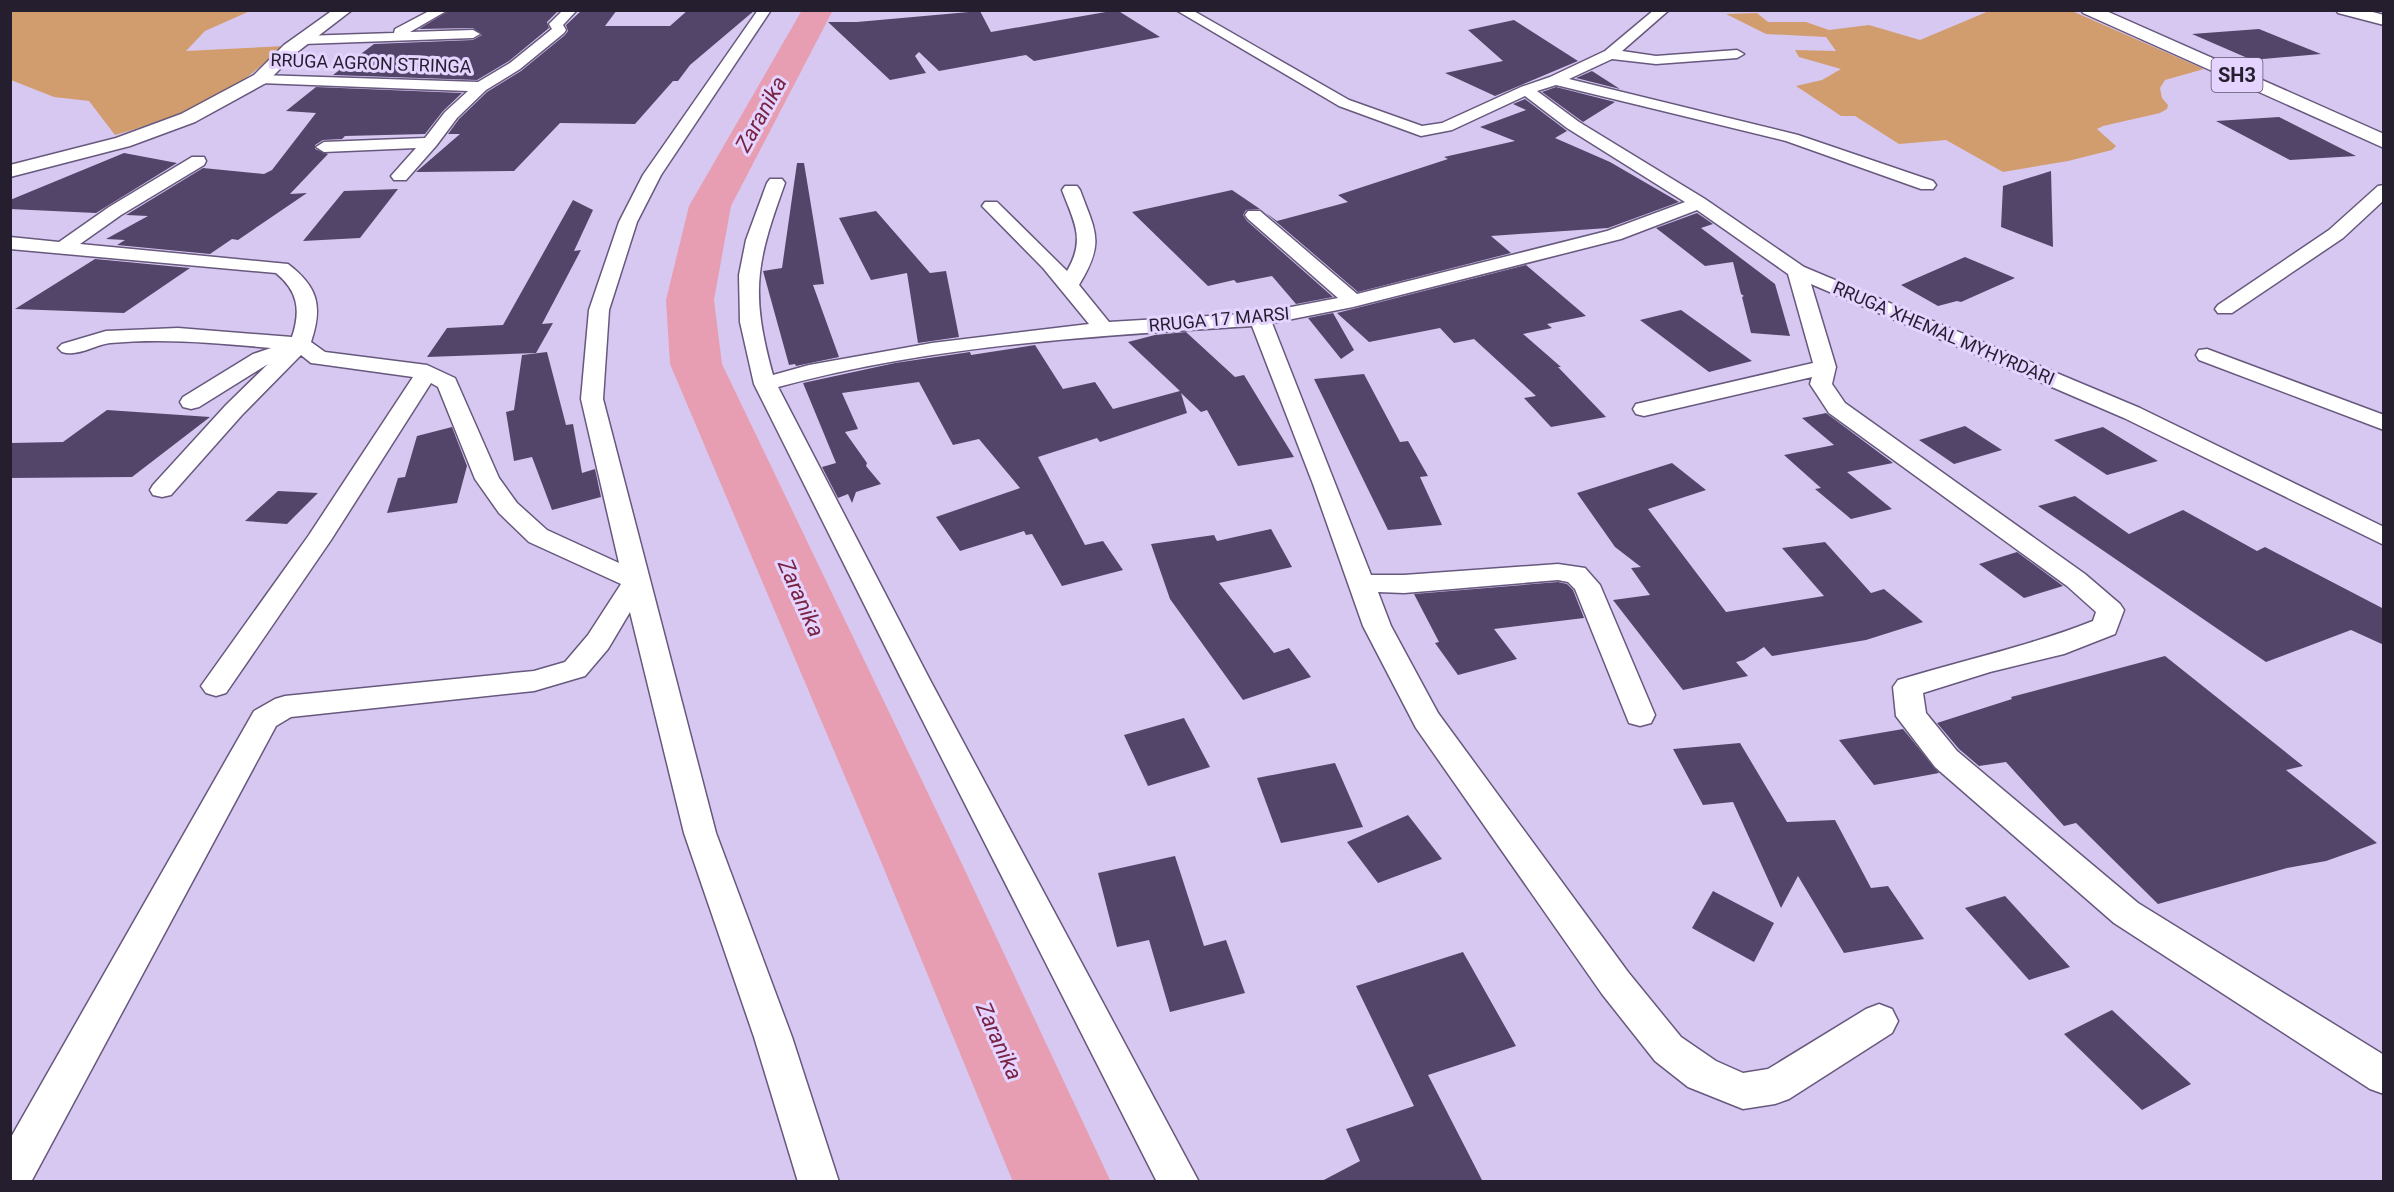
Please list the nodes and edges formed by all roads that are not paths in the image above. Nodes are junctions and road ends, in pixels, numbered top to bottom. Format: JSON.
{"nodes":[{"id":1,"x":344,"y":10,"type":"edge"},
{"id":2,"x":442,"y":10,"type":"edge"},
{"id":3,"x":571,"y":10,"type":"edge"},
{"id":4,"x":765,"y":10,"type":"edge"},
{"id":5,"x":1182,"y":10,"type":"edge"},
{"id":6,"x":1664,"y":10,"type":"edge"},
{"id":7,"x":2089,"y":10,"type":"edge"},
{"id":8,"x":2344,"y":10,"type":"edge"},
{"id":9,"x":2384,"y":20,"type":"edge"},
{"id":10,"x":473,"y":34,"type":"dead end"},
{"id":11,"x":392,"y":35,"type":"junction"},
{"id":12,"x":303,"y":40,"type":"junction"},
{"id":13,"x":1610,"y":54,"type":"junction"},
{"id":14,"x":1737,"y":54,"type":"dead end"},
{"id":15,"x":260,"y":79,"type":"junction"},
{"id":16,"x":1555,"y":80,"type":"junction"},
{"id":17,"x":481,"y":87,"type":"junction"},
{"id":18,"x":1526,"y":90,"type":"junction"},
{"id":19,"x":2384,"y":142,"type":"edge"},
{"id":20,"x":430,"y":143,"type":"junction"},
{"id":21,"x":324,"y":147,"type":"dead end"},
{"id":22,"x":198,"y":161,"type":"dead end"},
{"id":23,"x":10,"y":171,"type":"edge"},
{"id":24,"x":400,"y":176,"type":"dead end"},
{"id":25,"x":776,"y":183,"type":"dead end"},
{"id":26,"x":1928,"y":185,"type":"dead end"},
{"id":27,"x":1071,"y":190,"type":"dead end"},
{"id":28,"x":2384,"y":190,"type":"edge"},
{"id":29,"x":1699,"y":203,"type":"junction"},
{"id":30,"x":990,"y":206,"type":"dead end"},
{"id":31,"x":1254,"y":215,"type":"dead end"},
{"id":32,"x":10,"y":243,"type":"edge"},
{"id":33,"x":62,"y":248,"type":"junction"},
{"id":34,"x":1797,"y":271,"type":"junction"},
{"id":35,"x":1070,"y":283,"type":"junction"},
{"id":36,"x":1353,"y":302,"type":"junction"},
{"id":37,"x":2225,"y":309,"type":"dead end"},
{"id":38,"x":1260,"y":319,"type":"junction"},
{"id":39,"x":1103,"y":328,"type":"junction"},
{"id":40,"x":300,"y":344,"type":"junction"},
{"id":41,"x":69,"y":348,"type":"dead end"},
{"id":42,"x":2207,"y":355,"type":"dead end"},
{"id":43,"x":1825,"y":367,"type":"junction"},
{"id":44,"x":427,"y":372,"type":"junction"},
{"id":45,"x":765,"y":384,"type":"junction"},
{"id":46,"x":191,"y":402,"type":"dead end"},
{"id":47,"x":1644,"y":409,"type":"dead end"},
{"id":48,"x":2384,"y":423,"type":"edge"},
{"id":49,"x":162,"y":490,"type":"dead end"},
{"id":50,"x":2384,"y":537,"type":"edge"},
{"id":51,"x":636,"y":581,"type":"junction"},
{"id":52,"x":1359,"y":583,"type":"junction"},
{"id":53,"x":216,"y":686,"type":"dead end"},
{"id":54,"x":1640,"y":715,"type":"dead end"},
{"id":55,"x":1879,"y":1021,"type":"dead end"},
{"id":56,"x":2384,"y":1076,"type":"edge"},
{"id":57,"x":10,"y":1180,"type":"edge"},
{"id":58,"x":819,"y":1182,"type":"edge"},
{"id":59,"x":1179,"y":1182,"type":"edge"}],
"edges":[{"from":1,"to":12,"type":"main road"},
{"from":2,"to":11,"type":"street"},
{"from":3,"to":17,"type":"street"},
{"from":4,"to":51,"type":"street"},
{"from":5,"to":18,"type":"street"},
{"from":6,"to":13,"type":"street"},
{"from":7,"to":19,"type":"main road","number":"SH3"},
{"from":8,"to":9,"type":"main road"},
{"from":10,"to":11,"type":"street"},
{"from":11,"to":12,"type":"street"},
{"from":12,"to":15,"type":"main road"},
{"from":13,"to":14,"type":"street"},
{"from":13,"to":16,"type":"street"},
{"from":15,"to":17,"type":"street","name":"RRUGA AGRON STRINGA"},
{"from":15,"to":23,"type":"main road"},
{"from":16,"to":18,"type":"street"},
{"from":16,"to":26,"type":"street"},
{"from":17,"to":20,"type":"street"},
{"from":18,"to":29,"type":"street","name":"RRUGA XHEMAL MYHYRDARI"},
{"from":20,"to":21,"type":"street"},
{"from":20,"to":24,"type":"street"},
{"from":22,"to":33,"type":"street"},
{"from":25,"to":45,"type":"street"},
{"from":27,"to":35,"type":"street"},
{"from":28,"to":37,"type":"street"},
{"from":29,"to":34,"type":"street","name":"RRUGA XHEMAL MYHYRDARI"},
{"from":29,"to":36,"type":"street","name":"RRUGA 17 MARSI"},
{"from":30,"to":35,"type":"street"},
{"from":31,"to":36,"type":"street"},
{"from":32,"to":33,"type":"street"},
{"from":33,"to":40,"type":"street"},
{"from":34,"to":43,"type":"street"},
{"from":34,"to":50,"type":"street","name":"RRUGA XHEMAL MYHYRDARI"},
{"from":35,"to":39,"type":"street"},
{"from":36,"to":38,"type":"street","name":"RRUGA 17 MARSI"},
{"from":38,"to":39,"type":"street","name":"RRUGA 17 MARSI"},
{"from":38,"to":52,"type":"street"},
{"from":39,"to":45,"type":"street","name":"RRUGA 17 MARSI"},
{"from":40,"to":41,"type":"street"},
{"from":40,"to":44,"type":"street"},
{"from":40,"to":46,"type":"street"},
{"from":40,"to":49,"type":"street"},
{"from":42,"to":48,"type":"street"},
{"from":43,"to":47,"type":"street"},
{"from":43,"to":56,"type":"street"},
{"from":44,"to":51,"type":"street"},
{"from":44,"to":53,"type":"street"},
{"from":45,"to":59,"type":"street"},
{"from":51,"to":57,"type":"street"},
{"from":51,"to":58,"type":"street"},
{"from":52,"to":54,"type":"street"},
{"from":52,"to":55,"type":"street"}]}
